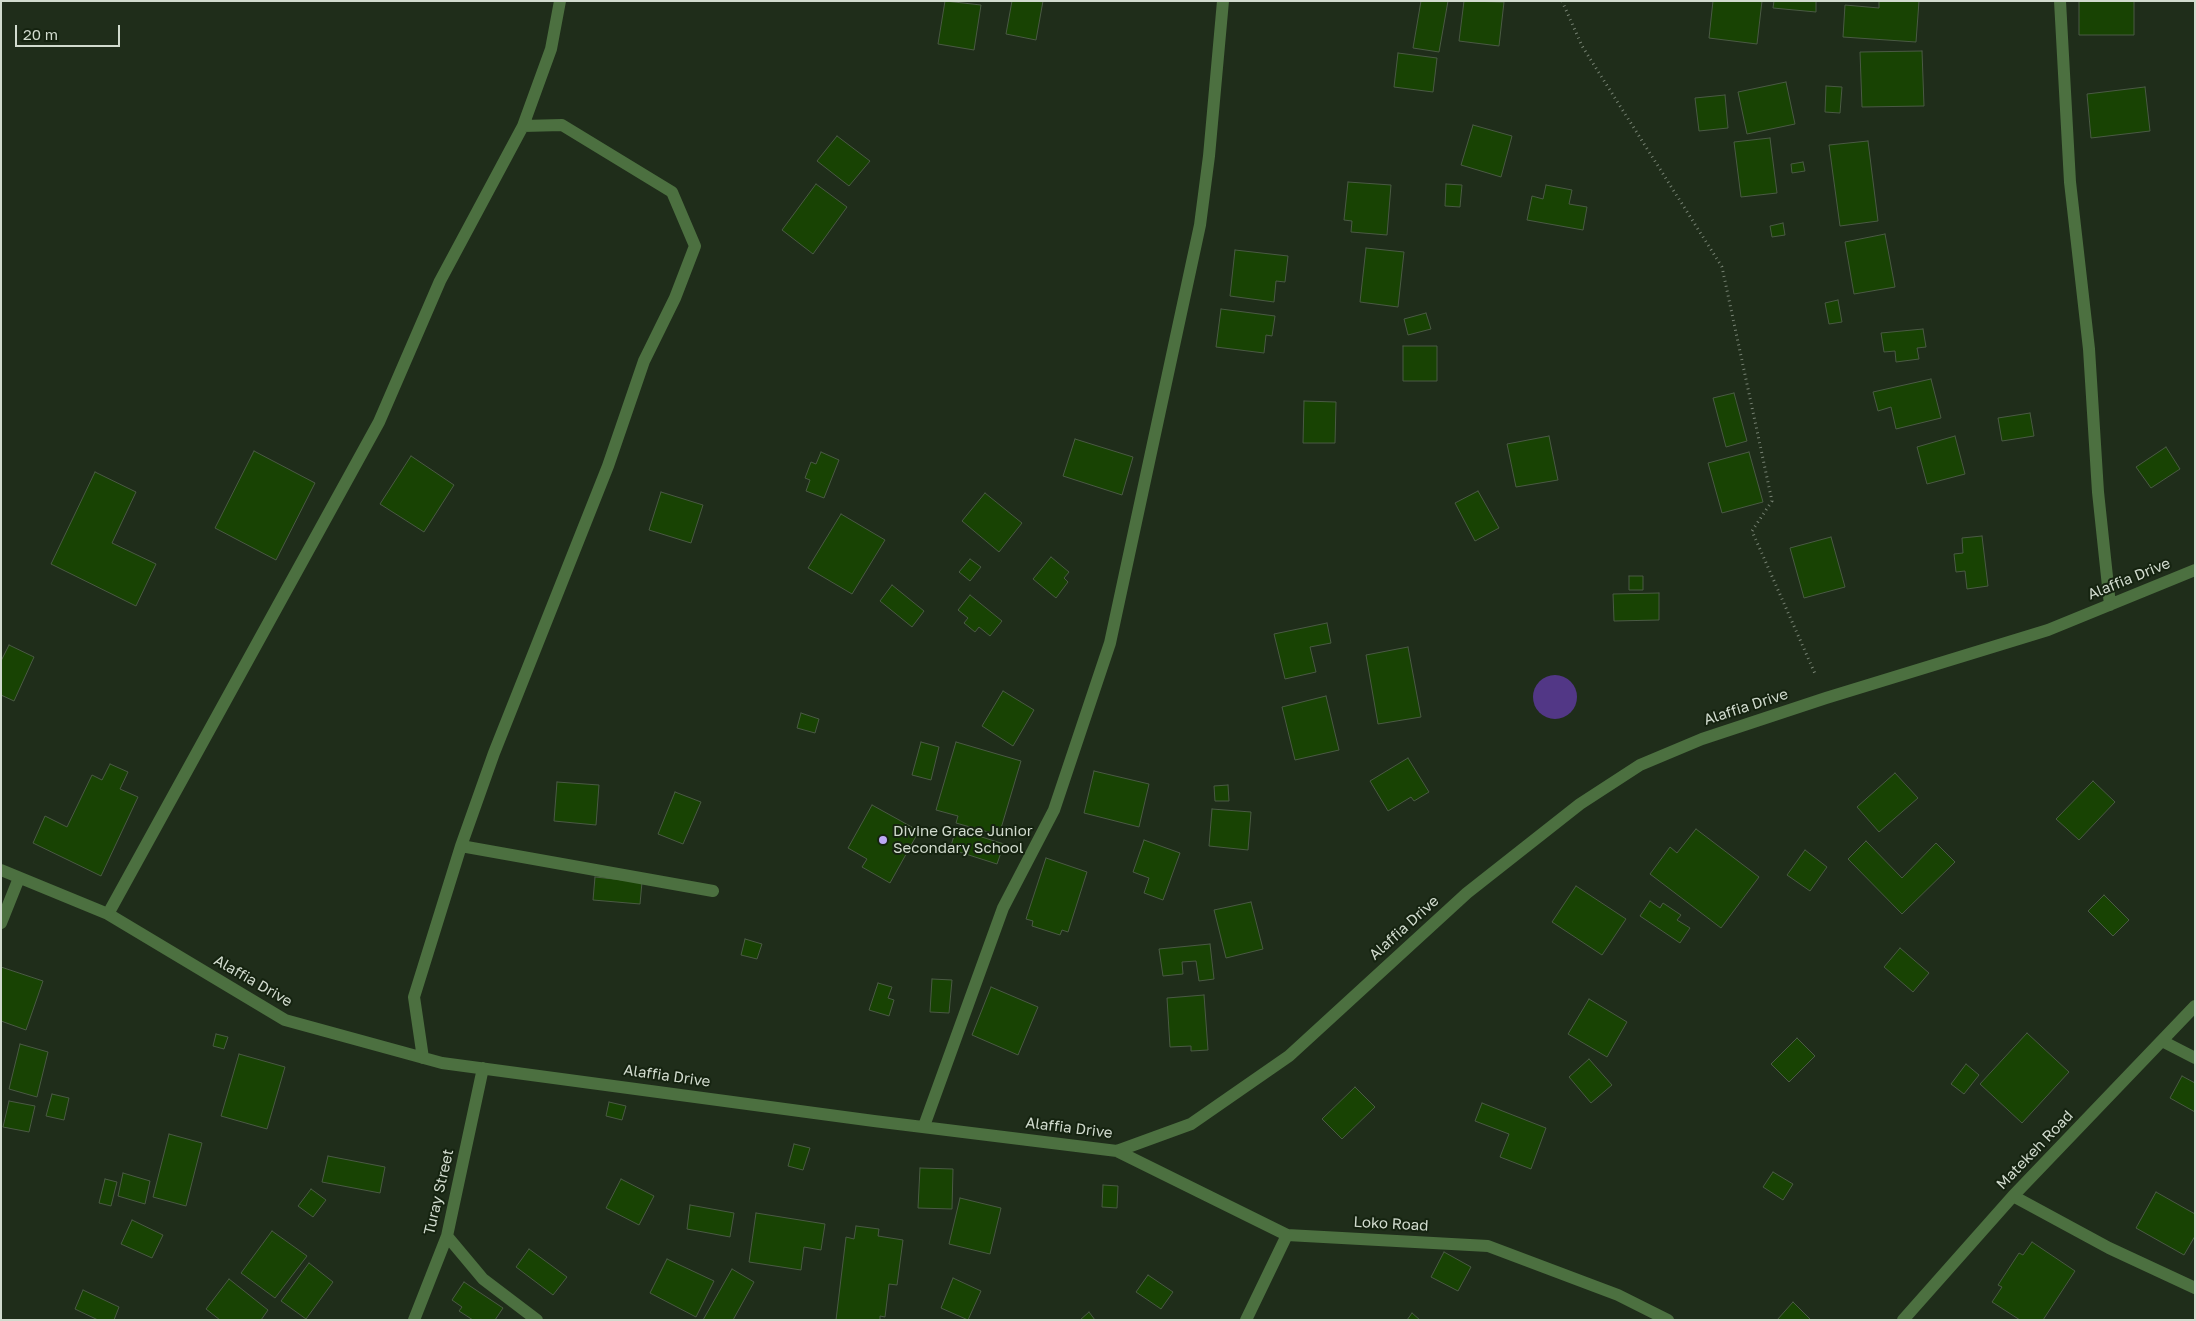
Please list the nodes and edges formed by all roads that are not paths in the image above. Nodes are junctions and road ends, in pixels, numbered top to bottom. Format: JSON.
{"nodes":[{"id":1,"x":560,"y":1,"type":"edge"},
{"id":2,"x":1223,"y":1,"type":"edge"},
{"id":3,"x":2060,"y":1,"type":"edge"},
{"id":4,"x":523,"y":126,"type":"junction"},
{"id":5,"x":2195,"y":570,"type":"edge"},
{"id":6,"x":2110,"y":604,"type":"junction"},
{"id":7,"x":461,"y":846,"type":"junction"},
{"id":8,"x":1,"y":870,"type":"edge"},
{"id":9,"x":19,"y":878,"type":"junction"},
{"id":10,"x":713,"y":892,"type":"dead end"},
{"id":11,"x":108,"y":914,"type":"junction"},
{"id":12,"x":1,"y":923,"type":"edge"},
{"id":13,"x":2195,"y":1006,"type":"edge"},
{"id":14,"x":2162,"y":1041,"type":"junction"},
{"id":15,"x":423,"y":1058,"type":"junction"},
{"id":16,"x":2195,"y":1058,"type":"edge"},
{"id":17,"x":483,"y":1068,"type":"junction"},
{"id":18,"x":924,"y":1126,"type":"junction"},
{"id":19,"x":1117,"y":1151,"type":"junction"},
{"id":20,"x":2013,"y":1196,"type":"junction"},
{"id":21,"x":1288,"y":1235,"type":"junction"},
{"id":22,"x":447,"y":1236,"type":"junction"},
{"id":23,"x":2195,"y":1288,"type":"edge"},
{"id":24,"x":414,"y":1320,"type":"edge"},
{"id":25,"x":537,"y":1320,"type":"edge"},
{"id":26,"x":1246,"y":1320,"type":"edge"},
{"id":27,"x":1668,"y":1320,"type":"edge"},
{"id":28,"x":1903,"y":1320,"type":"edge"}],
"edges":[{"from":1,"to":4,"type":"street"},
{"from":2,"to":18,"type":"street"},
{"from":3,"to":6,"type":"street"},
{"from":4,"to":7,"type":"street"},
{"from":4,"to":11,"type":"street"},
{"from":5,"to":6,"type":"street","name":"Alaffia Drive"},
{"from":6,"to":19,"type":"street","name":"Alaffia Drive"},
{"from":7,"to":10,"type":"street"},
{"from":7,"to":15,"type":"street"},
{"from":8,"to":9,"type":"street","name":"Alaffia Drive"},
{"from":9,"to":11,"type":"street","name":"Alaffia Drive"},
{"from":9,"to":12,"type":"street"},
{"from":11,"to":15,"type":"street","name":"Alaffia Drive"},
{"from":13,"to":14,"type":"street","name":"Matekeh Road"},
{"from":14,"to":16,"type":"street"},
{"from":14,"to":20,"type":"street","name":"Matekeh Road"},
{"from":15,"to":17,"type":"street","name":"Alaffia Drive"},
{"from":17,"to":18,"type":"street","name":"Alaffia Drive"},
{"from":17,"to":22,"type":"street","name":"Turay Street"},
{"from":18,"to":19,"type":"street","name":"Alaffia Drive"},
{"from":19,"to":21,"type":"street","name":"Loko Road"},
{"from":20,"to":23,"type":"street"},
{"from":20,"to":28,"type":"street","name":"Matekeh Road"},
{"from":21,"to":26,"type":"street"},
{"from":21,"to":27,"type":"street","name":"Loko Road"},
{"from":22,"to":24,"type":"street","name":"Turay Street"},
{"from":22,"to":25,"type":"street"}]}
